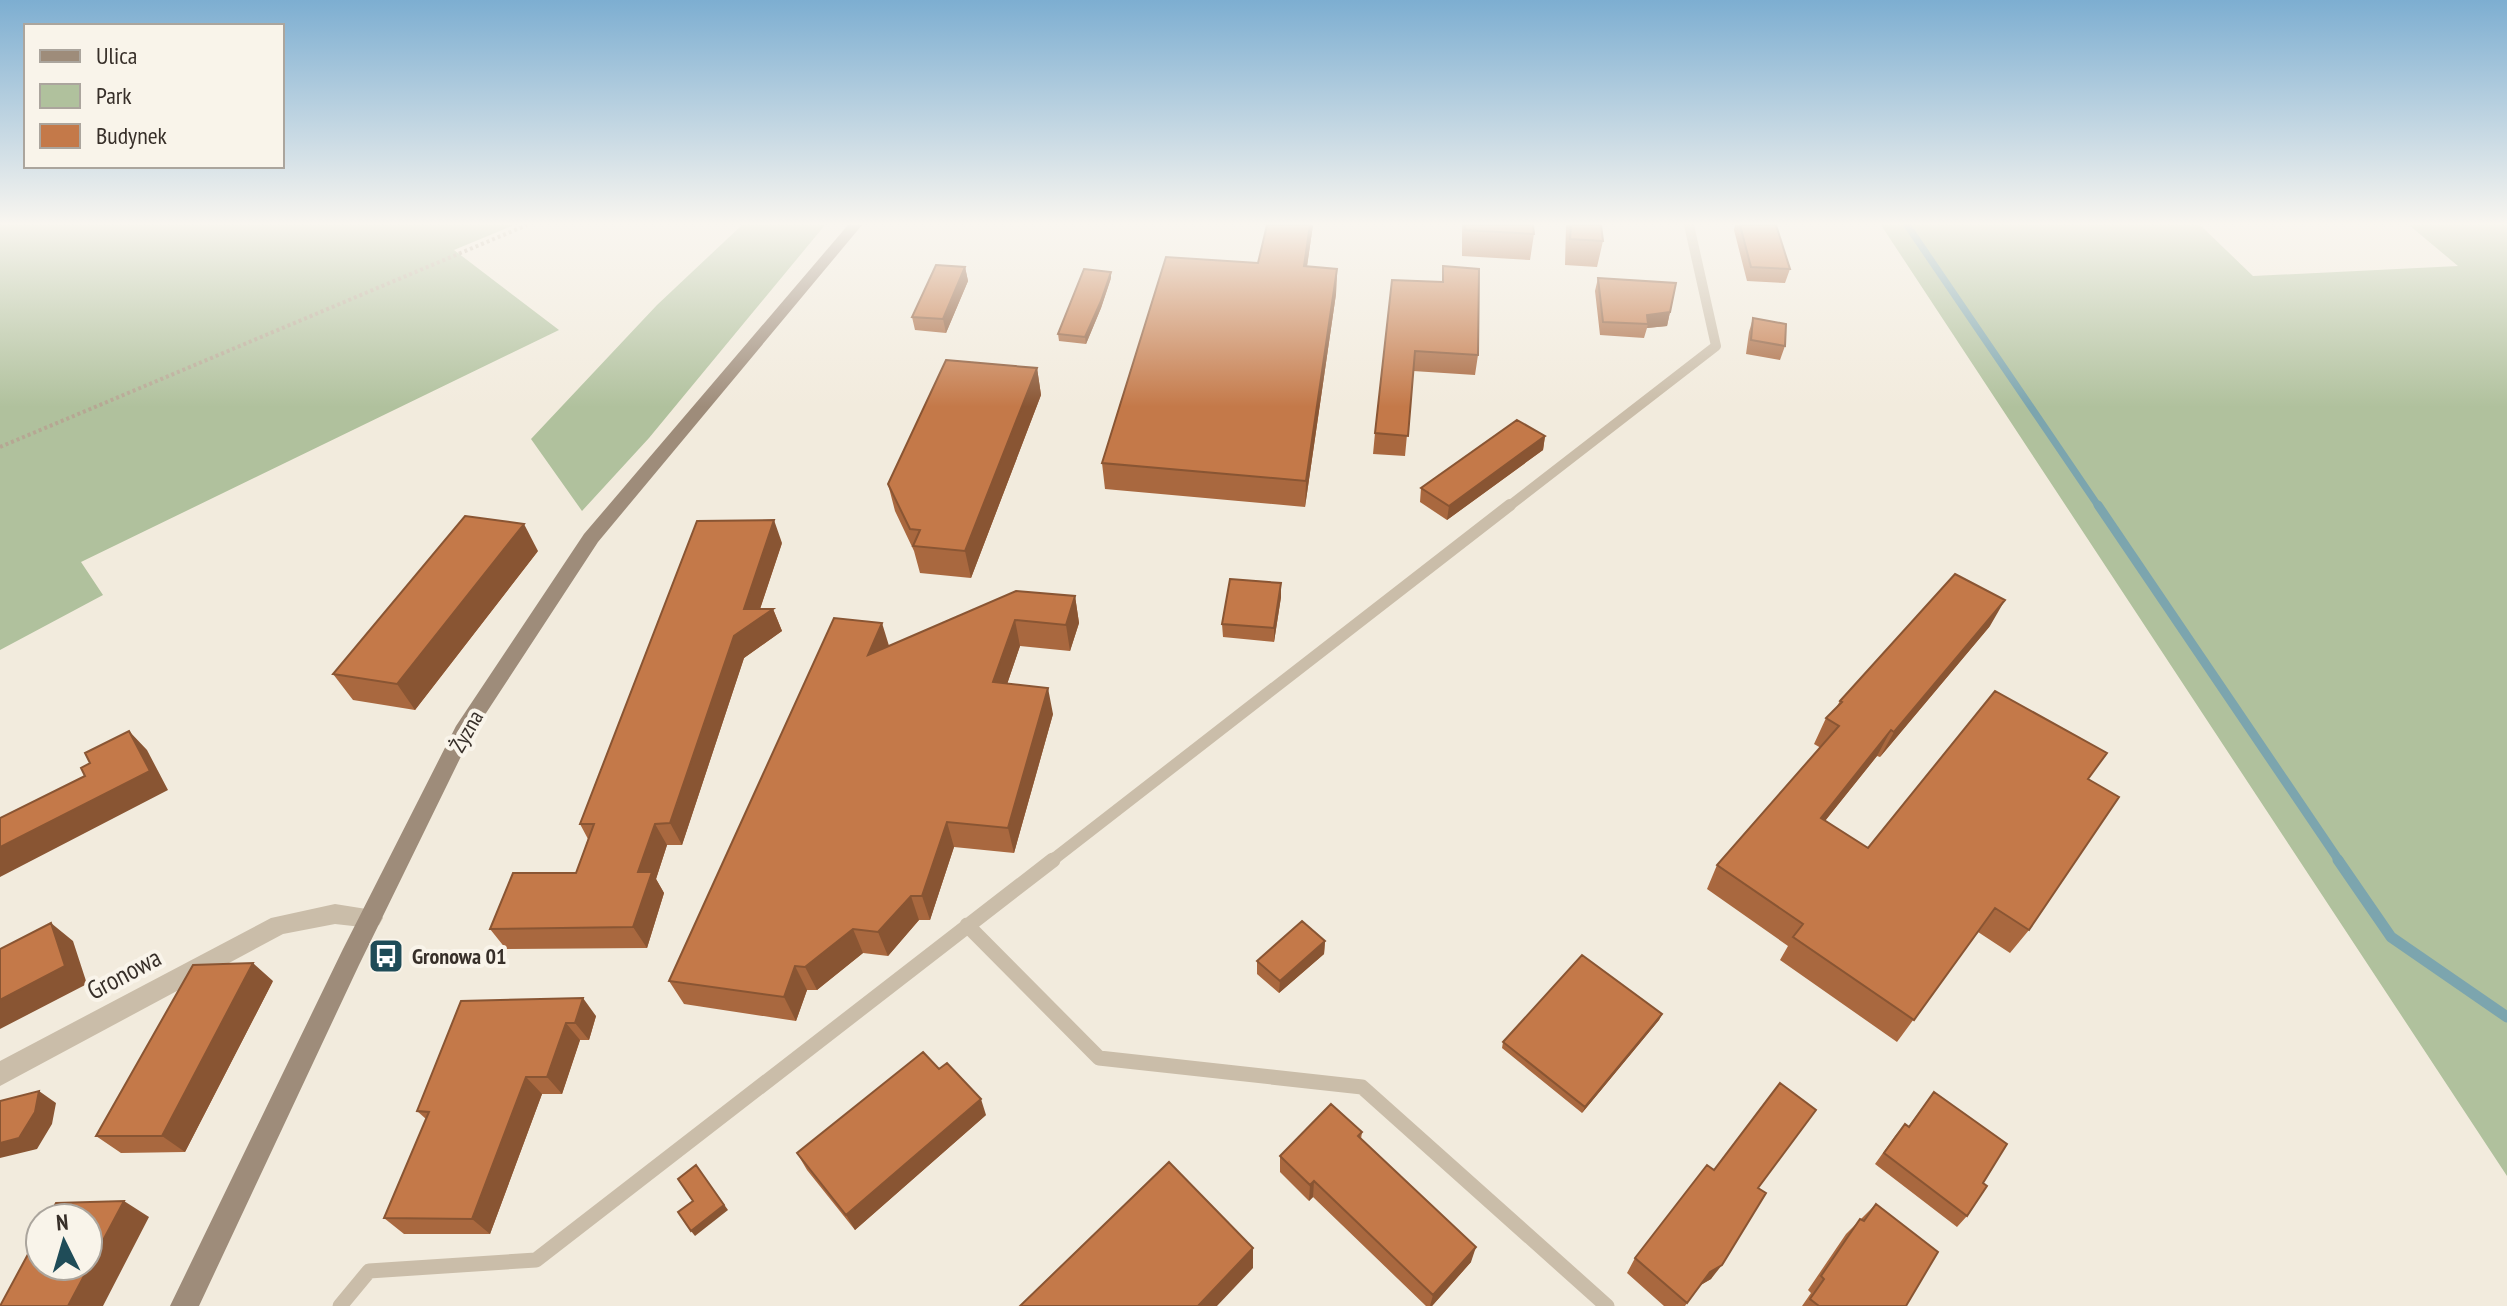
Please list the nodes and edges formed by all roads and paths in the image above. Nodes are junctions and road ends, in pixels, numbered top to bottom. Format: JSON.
{"nodes":[{"id":1,"x":382,"y":286,"type":"edge"},
{"id":2,"x":804,"y":286,"type":"edge"},
{"id":3,"x":1703,"y":286,"type":"edge"},
{"id":4,"x":0,"y":447,"type":"edge"},
{"id":5,"x":371,"y":918,"type":"junction"},
{"id":6,"x":967,"y":925,"type":"junction"},
{"id":7,"x":0,"y":1074,"type":"edge"},
{"id":8,"x":184,"y":1306,"type":"edge"},
{"id":9,"x":340,"y":1306,"type":"edge"},
{"id":10,"x":1607,"y":1306,"type":"edge"}],
"edges":[{"from":1,"to":4,"type":"path"},
{"from":2,"to":5,"type":"street","name":"Żyzna"},
{"from":3,"to":6,"type":"lane"},
{"from":5,"to":7,"type":"street","name":"Gronowa"},
{"from":5,"to":8,"type":"street","name":"Żyzna"},
{"from":6,"to":9,"type":"lane"},
{"from":6,"to":10,"type":"lane"}]}
